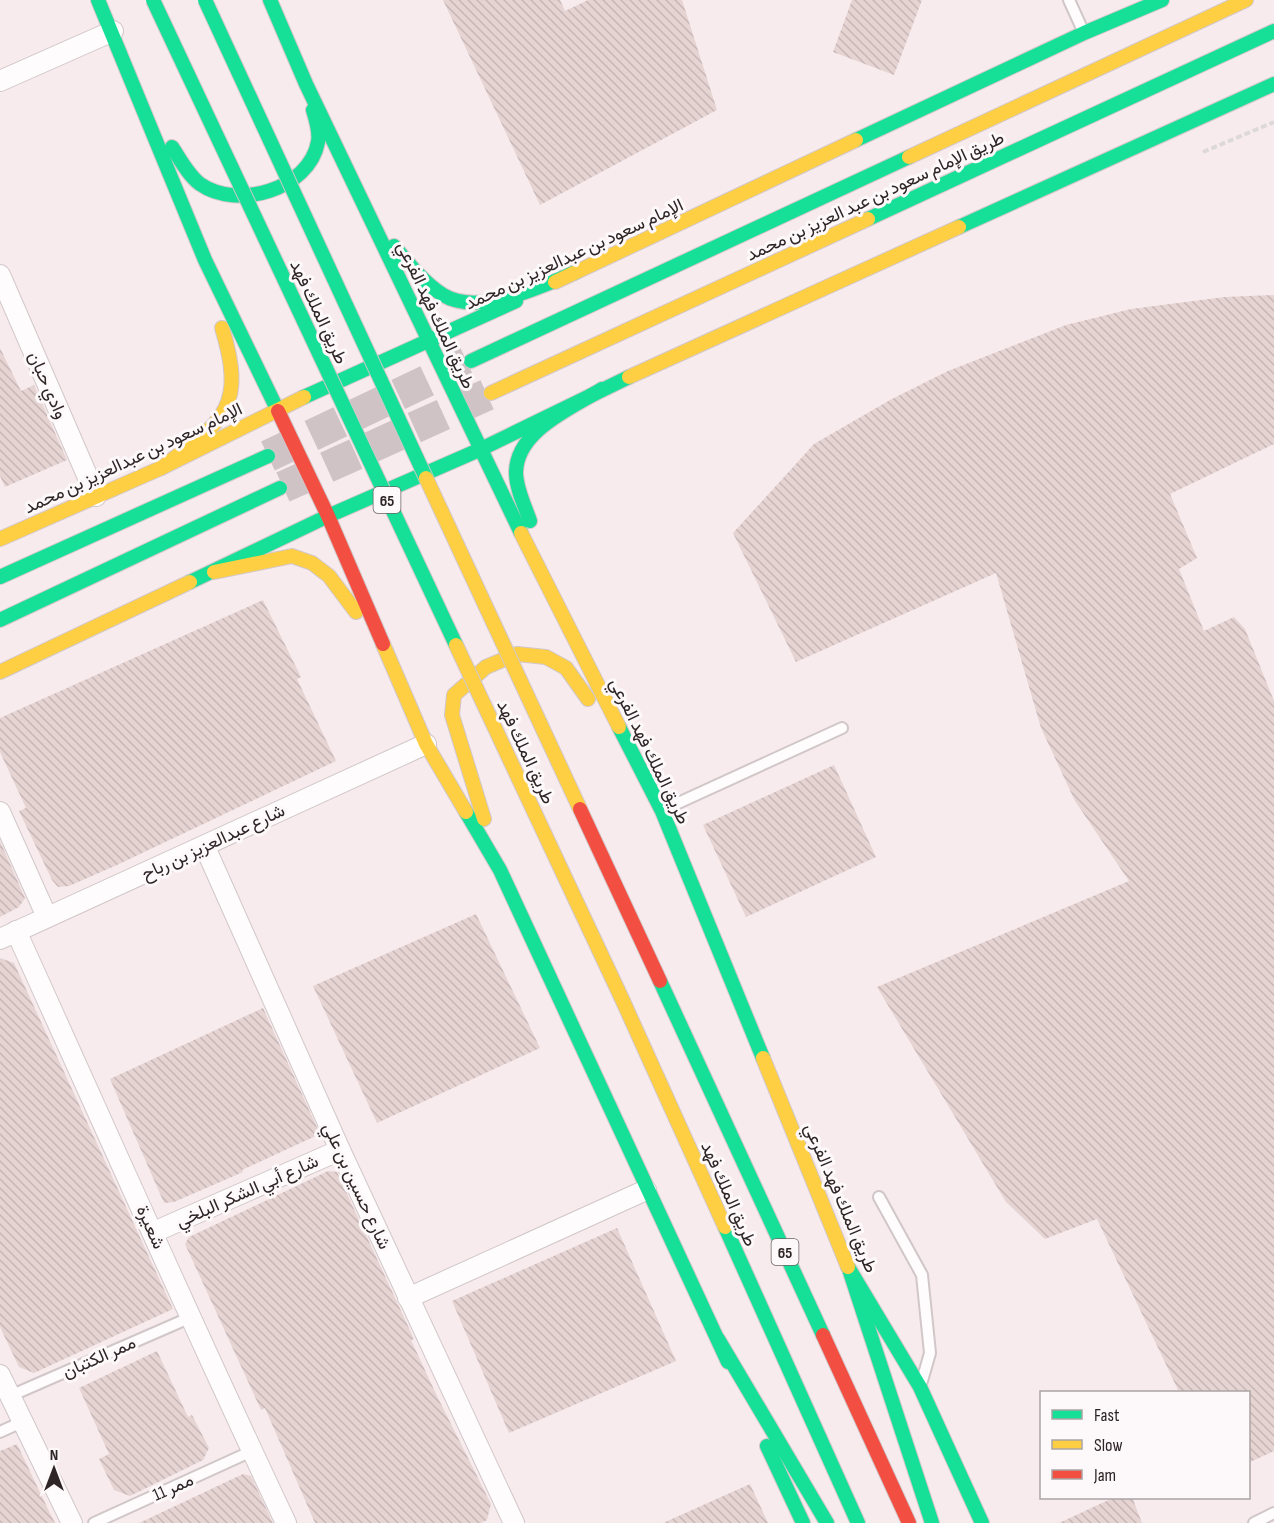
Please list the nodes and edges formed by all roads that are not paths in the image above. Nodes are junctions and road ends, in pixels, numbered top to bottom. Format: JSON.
{"nodes":[{"id":1,"x":98,"y":0,"type":"edge"},
{"id":2,"x":153,"y":0,"type":"edge"},
{"id":3,"x":205,"y":0,"type":"edge"},
{"id":4,"x":270,"y":0,"type":"edge"},
{"id":5,"x":1069,"y":0,"type":"edge"},
{"id":6,"x":1162,"y":0,"type":"edge"},
{"id":7,"x":1246,"y":0,"type":"edge"},
{"id":8,"x":113,"y":31,"type":"junction"},
{"id":9,"x":1274,"y":32,"type":"edge"},
{"id":10,"x":1084,"y":33,"type":"junction"},
{"id":11,"x":0,"y":81,"type":"edge"},
{"id":12,"x":306,"y":84,"type":"junction"},
{"id":13,"x":1274,"y":84,"type":"edge"},
{"id":14,"x":143,"y":108,"type":"junction"},
{"id":15,"x":369,"y":216,"type":"junction"},
{"id":16,"x":205,"y":260,"type":"junction"},
{"id":17,"x":576,"y":272,"type":"junction"},
{"id":18,"x":0,"y":275,"type":"edge"},
{"id":19,"x":5,"y":300,"type":"edge"},
{"id":20,"x":429,"y":342,"type":"junction"},
{"id":21,"x":471,"y":361,"type":"tunnel mouth"},
{"id":22,"x":602,"y":389,"type":"junction"},
{"id":23,"x":491,"y":393,"type":"tunnel mouth"},
{"id":24,"x":276,"y":410,"type":"junction"},
{"id":25,"x":479,"y":450,"type":"junction"},
{"id":26,"x":268,"y":456,"type":"tunnel mouth"},
{"id":27,"x":161,"y":468,"type":"junction"},
{"id":28,"x":280,"y":488,"type":"tunnel mouth"},
{"id":29,"x":96,"y":496,"type":"junction"},
{"id":30,"x":327,"y":516,"type":"junction"},
{"id":31,"x":0,"y":539,"type":"edge"},
{"id":32,"x":214,"y":572,"type":"junction"},
{"id":33,"x":0,"y":577,"type":"edge"},
{"id":34,"x":553,"y":596,"type":"junction"},
{"id":35,"x":0,"y":620,"type":"edge"},
{"id":36,"x":390,"y":659,"type":"junction"},
{"id":37,"x":0,"y":672,"type":"edge"},
{"id":38,"x":842,"y":729,"type":"dead end"},
{"id":39,"x":426,"y":744,"type":"junction"},
{"id":40,"x":653,"y":794,"type":"junction"},
{"id":41,"x":662,"y":811,"type":"junction"},
{"id":42,"x":0,"y":812,"type":"edge"},
{"id":43,"x":205,"y":847,"type":"junction"},
{"id":44,"x":500,"y":870,"type":"junction"},
{"id":45,"x":47,"y":917,"type":"junction"},
{"id":46,"x":8,"y":935,"type":"edge"},
{"id":47,"x":340,"y":1150,"type":"junction"},
{"id":48,"x":646,"y":1190,"type":"junction"},
{"id":49,"x":879,"y":1197,"type":"dead end"},
{"id":50,"x":154,"y":1232,"type":"junction"},
{"id":51,"x":850,"y":1272,"type":"junction"},
{"id":52,"x":408,"y":1298,"type":"junction"},
{"id":53,"x":189,"y":1318,"type":"junction"},
{"id":54,"x":718,"y":1339,"type":"junction"},
{"id":55,"x":0,"y":1375,"type":"edge"},
{"id":56,"x":920,"y":1387,"type":"junction"},
{"id":57,"x":10,"y":1396,"type":"junction"},
{"id":58,"x":22,"y":1422,"type":"junction"},
{"id":59,"x":0,"y":1432,"type":"edge"},
{"id":60,"x":252,"y":1451,"type":"junction"},
{"id":61,"x":1274,"y":1513,"type":"edge"},
{"id":62,"x":72,"y":1523,"type":"edge"},
{"id":63,"x":94,"y":1523,"type":"edge"},
{"id":64,"x":286,"y":1523,"type":"edge"},
{"id":65,"x":514,"y":1523,"type":"edge"},
{"id":66,"x":803,"y":1523,"type":"edge"},
{"id":67,"x":827,"y":1523,"type":"edge"},
{"id":68,"x":858,"y":1523,"type":"edge"},
{"id":69,"x":909,"y":1523,"type":"edge"},
{"id":70,"x":932,"y":1523,"type":"edge"},
{"id":71,"x":982,"y":1523,"type":"edge"},
{"id":72,"x":1254,"y":1523,"type":"edge"}],
"edges":[{"from":1,"to":8,"type":"main road"},
{"from":2,"to":68,"type":"main road","name":"طريق الملك فهد","number":"65","bridge":true},
{"from":3,"to":69,"type":"main road","name":"طريق الملك فهد","number":"65","bridge":true},
{"from":4,"to":12,"type":"main road","name":"طريق الملك فهد الفرعي"},
{"from":5,"to":10,"type":"lane"},
{"from":6,"to":10,"type":"main road","name":"الإمام سعود بن عبدالعزيز بن محمد"},
{"from":7,"to":21,"type":"main road","name":"طريق الإمام سعود بن عبد العزيز بن محمد"},
{"from":8,"to":11,"type":"street"},
{"from":8,"to":14,"type":"main road"},
{"from":9,"to":23,"type":"main road","name":"طريق الإمام سعود بن عبد العزيز بن محمد"},
{"from":10,"to":17,"type":"main road","name":"الإمام سعود بن عبدالعزيز بن محمد"},
{"from":12,"to":14,"type":"main road"},
{"from":12,"to":15,"type":"main road","name":"طريق الملك فهد الفرعي"},
{"from":13,"to":22,"type":"main road"},
{"from":14,"to":16,"type":"main road"},
{"from":15,"to":17,"type":"main road"},
{"from":15,"to":20,"type":"main road","name":"طريق الملك فهد الفرعي"},
{"from":16,"to":24,"type":"main road"},
{"from":16,"to":27,"type":"main road"},
{"from":17,"to":20,"type":"main road","name":"الإمام سعود بن عبدالعزيز بن محمد"},
{"from":18,"to":19,"type":"street","name":"وادي حبان"},
{"from":19,"to":29,"type":"street","name":"وادي حبان"},
{"from":20,"to":24,"type":"main road","name":"الإمام سعود بن عبدالعزيز بن محمد"},
{"from":20,"to":25,"type":"main road","name":"طريق الملك فهد الفرعي"},
{"from":22,"to":25,"type":"main road"},
{"from":22,"to":34,"type":"main road"},
{"from":24,"to":27,"type":"main road","name":"الإمام سعود بن عبدالعزيز بن محمد"},
{"from":24,"to":30,"type":"main road"},
{"from":25,"to":30,"type":"main road"},
{"from":25,"to":34,"type":"main road","name":"طريق الملك فهد الفرعي"},
{"from":26,"to":33,"type":"main road"},
{"from":27,"to":29,"type":"main road","name":"الإمام سعود بن عبدالعزيز بن محمد"},
{"from":28,"to":35,"type":"main road"},
{"from":29,"to":31,"type":"main road","name":"الإمام سعود بن عبدالعزيز بن محمد"},
{"from":30,"to":32,"type":"main road"},
{"from":30,"to":36,"type":"main road"},
{"from":32,"to":36,"type":"main road"},
{"from":32,"to":37,"type":"main road"},
{"from":34,"to":40,"type":"main road","name":"طريق الملك فهد الفرعي"},
{"from":36,"to":39,"type":"main road"},
{"from":38,"to":41,"type":"lane"},
{"from":39,"to":43,"type":"street","name":"شارع عبدالعزيز بن رباح"},
{"from":39,"to":44,"type":"main road"},
{"from":40,"to":41,"type":"main road","name":"طريق الملك فهد الفرعي"},
{"from":40,"to":44,"type":"main road"},
{"from":41,"to":51,"type":"main road","name":"طريق الملك فهد الفرعي"},
{"from":42,"to":45,"type":"street"},
{"from":43,"to":45,"type":"street","name":"شارع عبدالعزيز بن رباح"},
{"from":43,"to":47,"type":"street","name":"شارع حسين بن علي"},
{"from":44,"to":48,"type":"main road"},
{"from":45,"to":46,"type":"street","name":"شارع عبدالعزيز بن رباح"},
{"from":46,"to":50,"type":"street","name":"شعيرة"},
{"from":47,"to":50,"type":"street","name":"شارع أبي الشكر البلخي"},
{"from":47,"to":52,"type":"street","name":"شارع حسين بن علي"},
{"from":48,"to":52,"type":"street"},
{"from":48,"to":54,"type":"main road"},
{"from":49,"to":56,"type":"lane"},
{"from":50,"to":53,"type":"street","name":"شعيرة"},
{"from":51,"to":56,"type":"main road","name":"طريق الملك فهد الفرعي"},
{"from":51,"to":70,"type":"main road"},
{"from":52,"to":65,"type":"street","name":"شارع حسين بن علي"},
{"from":53,"to":57,"type":"lane","name":"ممر الكتبان"},
{"from":53,"to":60,"type":"street","name":"شعيرة"},
{"from":54,"to":66,"type":"main road"},
{"from":54,"to":67,"type":"main road"},
{"from":55,"to":57,"type":"street"},
{"from":56,"to":71,"type":"main road","name":"طريق الملك فهد الفرعي"},
{"from":57,"to":58,"type":"street"},
{"from":58,"to":59,"type":"lane"},
{"from":58,"to":62,"type":"street"},
{"from":60,"to":63,"type":"lane","name":"ممر 11"},
{"from":60,"to":64,"type":"street","name":"شعيرة"},
{"from":61,"to":72,"type":"lane"}]}
